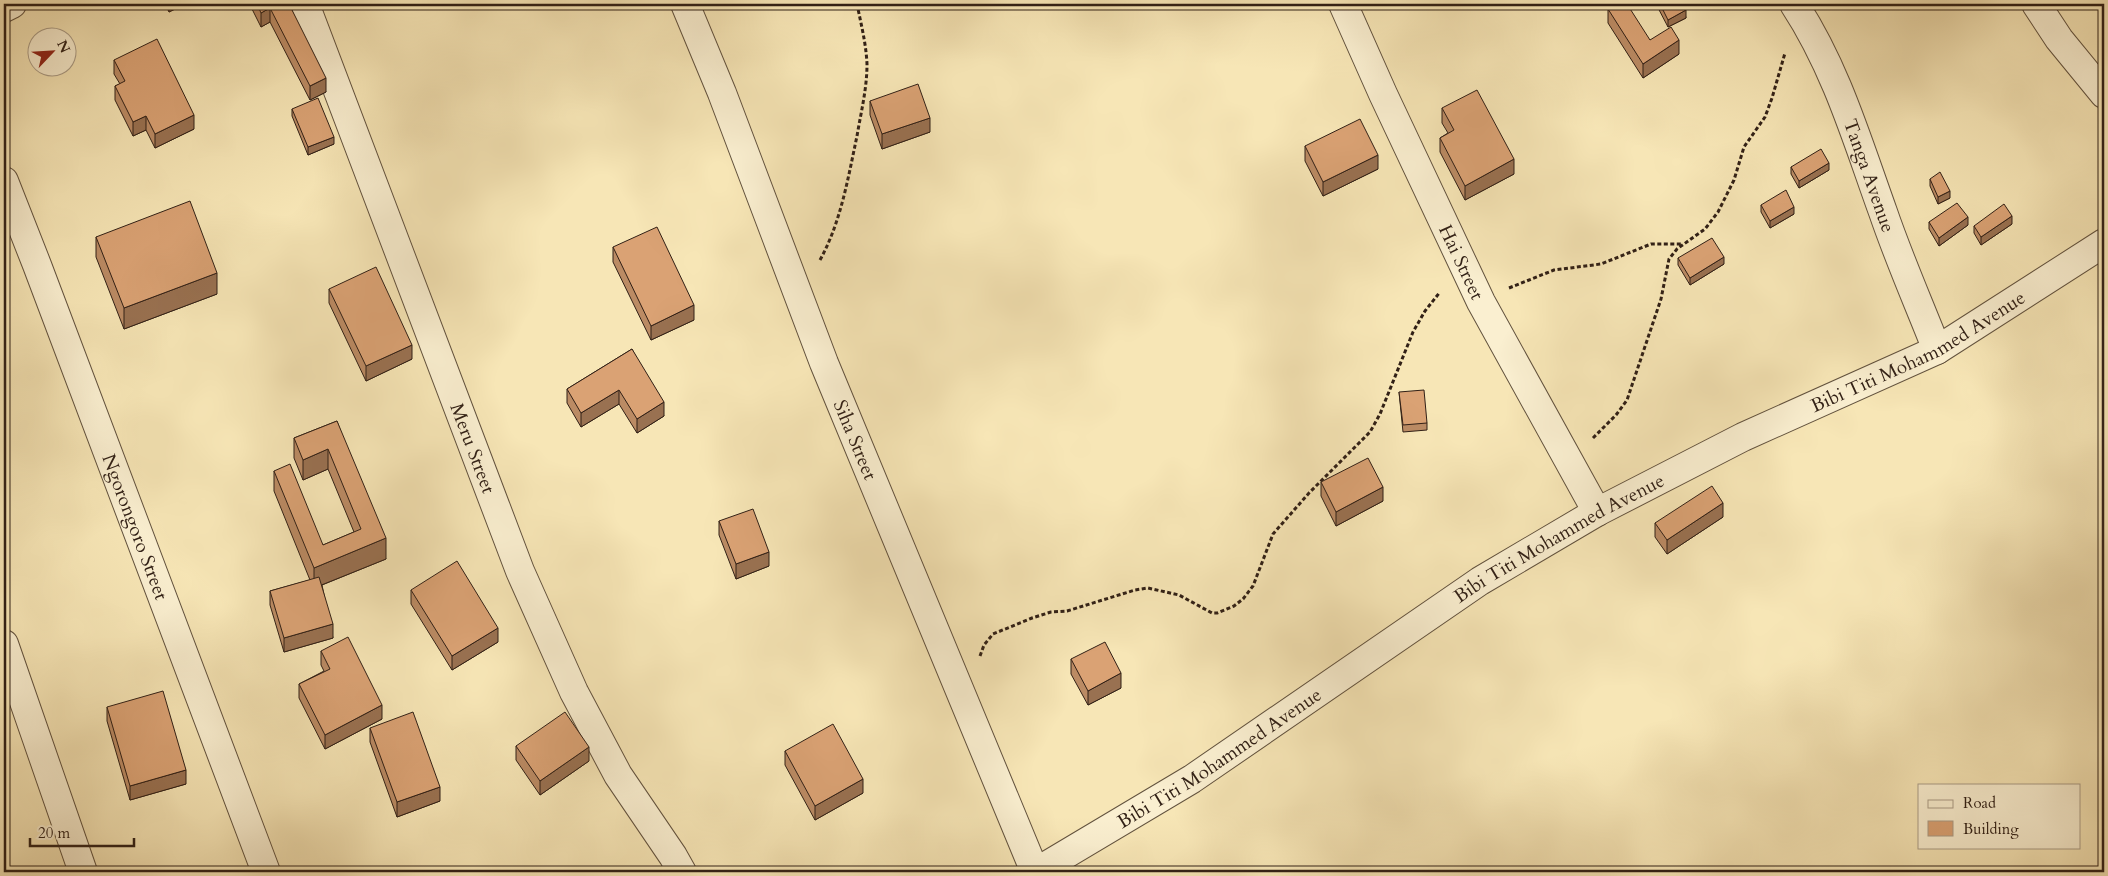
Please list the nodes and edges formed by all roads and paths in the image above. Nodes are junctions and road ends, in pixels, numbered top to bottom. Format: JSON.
{"nodes":[{"id":1,"x":12,"y":4,"type":"edge"},
{"id":2,"x":305,"y":4,"type":"edge"},
{"id":3,"x":685,"y":4,"type":"edge"},
{"id":4,"x":857,"y":4,"type":"edge"},
{"id":5,"x":1343,"y":4,"type":"edge"},
{"id":6,"x":2036,"y":4,"type":"edge"},
{"id":7,"x":1795,"y":5,"type":"edge"},
{"id":8,"x":4,"y":8,"type":"edge"},
{"id":9,"x":2104,"y":94,"type":"edge"},
{"id":10,"x":4,"y":181,"type":"edge"},
{"id":11,"x":2104,"y":243,"type":"edge"},
{"id":12,"x":1682,"y":244,"type":"junction"},
{"id":13,"x":1463,"y":264,"type":"junction"},
{"id":14,"x":800,"y":296,"type":"junction"},
{"id":15,"x":1481,"y":302,"type":"junction"},
{"id":16,"x":1938,"y":350,"type":"junction"},
{"id":17,"x":1566,"y":456,"type":"junction"},
{"id":18,"x":1597,"y":512,"type":"junction"},
{"id":19,"x":4,"y":644,"type":"edge"},
{"id":20,"x":963,"y":701,"type":"junction"},
{"id":21,"x":83,"y":872,"type":"edge"},
{"id":22,"x":266,"y":872,"type":"edge"},
{"id":23,"x":682,"y":872,"type":"edge"},
{"id":24,"x":1036,"y":872,"type":"edge"}],
"edges":[{"from":1,"to":8,"type":"street"},
{"from":2,"to":23,"type":"street","name":"Meru Street"},
{"from":3,"to":14,"type":"street","name":"Siha Street"},
{"from":4,"to":14,"type":"path"},
{"from":5,"to":13,"type":"street","name":"Hai Street"},
{"from":6,"to":9,"type":"street"},
{"from":7,"to":12,"type":"path"},
{"from":7,"to":16,"type":"street","name":"Tanga Avenue"},
{"from":10,"to":22,"type":"street","name":"Ngorongoro Street"},
{"from":11,"to":16,"type":"street","name":"Bibi Titi Mohammed Avenue"},
{"from":12,"to":15,"type":"path"},
{"from":12,"to":17,"type":"path"},
{"from":13,"to":15,"type":"street","name":"Hai Street"},
{"from":13,"to":20,"type":"path"},
{"from":14,"to":20,"type":"street","name":"Siha Street"},
{"from":15,"to":17,"type":"street","name":"Hai Street"},
{"from":16,"to":18,"type":"street","name":"Bibi Titi Mohammed Avenue"},
{"from":17,"to":18,"type":"street","name":"Hai Street"},
{"from":18,"to":24,"type":"street","name":"Bibi Titi Mohammed Avenue"},
{"from":19,"to":21,"type":"street"},
{"from":20,"to":24,"type":"street","name":"Siha Street"}]}
